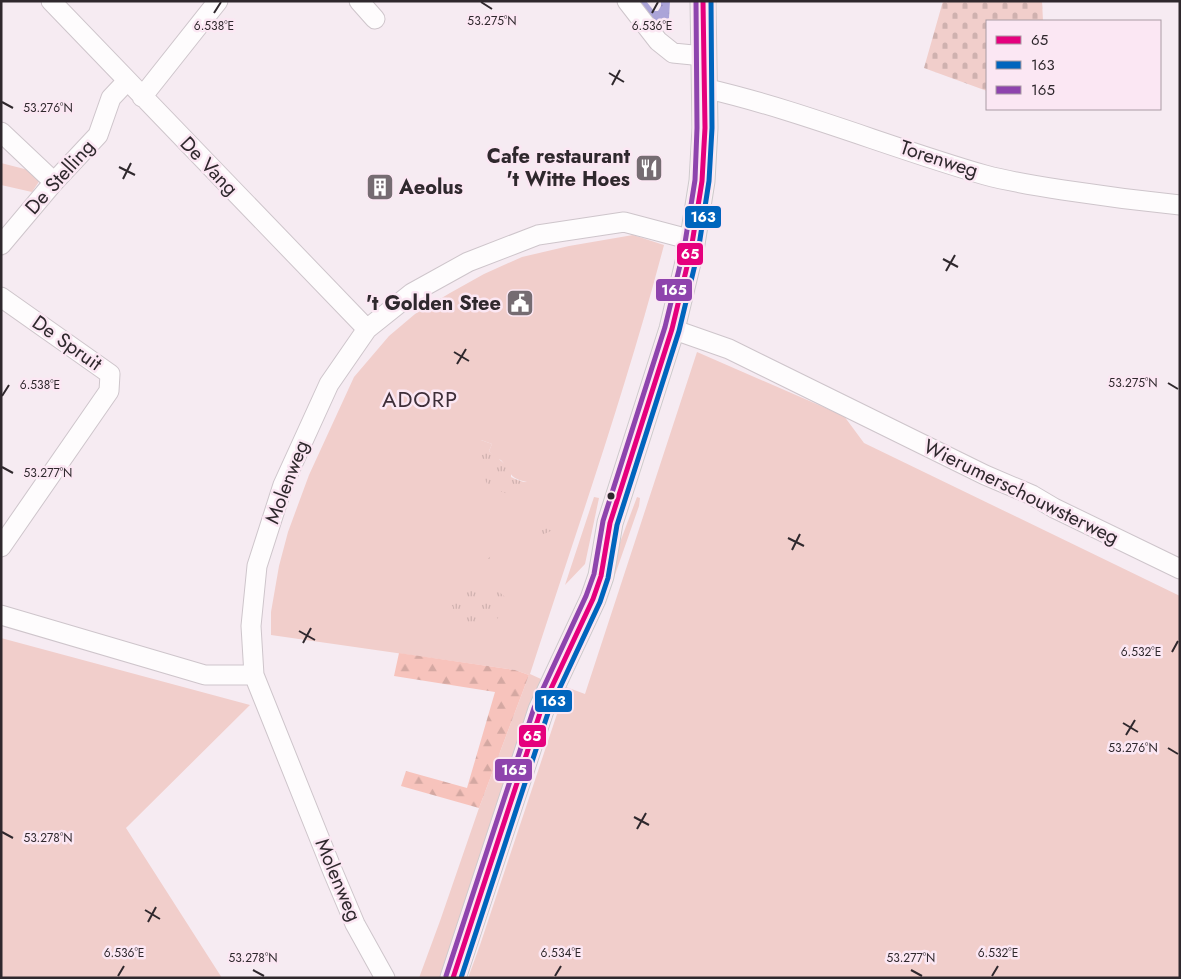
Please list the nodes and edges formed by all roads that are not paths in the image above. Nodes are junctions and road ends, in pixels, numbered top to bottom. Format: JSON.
{"nodes":[{"id":1,"x":52,"y":1,"type":"edge"},
{"id":2,"x":218,"y":1,"type":"edge"},
{"id":3,"x":359,"y":1,"type":"edge"},
{"id":4,"x":627,"y":1,"type":"edge"},
{"id":5,"x":703,"y":1,"type":"edge"},
{"id":6,"x":375,"y":19,"type":"dead end"},
{"id":7,"x":703,"y":56,"type":"junction"},
{"id":8,"x":127,"y":81,"type":"junction"},
{"id":9,"x":704,"y":88,"type":"junction"},
{"id":10,"x":142,"y":97,"type":"junction"},
{"id":11,"x":1,"y":132,"type":"edge"},
{"id":12,"x":54,"y":182,"type":"junction"},
{"id":13,"x":1180,"y":200,"type":"edge"},
{"id":14,"x":1180,"y":205,"type":"edge"},
{"id":15,"x":692,"y":240,"type":"junction"},
{"id":16,"x":1,"y":245,"type":"edge"},
{"id":17,"x":1,"y":297,"type":"edge"},
{"id":18,"x":672,"y":328,"type":"junction"},
{"id":19,"x":367,"y":330,"type":"junction"},
{"id":20,"x":1,"y":547,"type":"edge"},
{"id":21,"x":1180,"y":570,"type":"edge"},
{"id":22,"x":1,"y":615,"type":"edge"},
{"id":23,"x":254,"y":674,"type":"junction"},
{"id":24,"x":385,"y":978,"type":"edge"},
{"id":25,"x":452,"y":978,"type":"edge"}],
"edges":[{"from":1,"to":8,"type":"street","name":"De Vang"},
{"from":2,"to":10,"type":"street"},
{"from":3,"to":6,"type":"street"},
{"from":4,"to":7,"type":"street"},
{"from":5,"to":7,"type":"main road"},
{"from":7,"to":9,"type":"main road"},
{"from":8,"to":10,"type":"street","name":"De Vang"},
{"from":8,"to":12,"type":"street","name":"De Stelling"},
{"from":9,"to":14,"type":"street","name":"Torenweg"},
{"from":9,"to":15,"type":"main road"},
{"from":10,"to":19,"type":"street","name":"De Vang"},
{"from":11,"to":12,"type":"street"},
{"from":12,"to":16,"type":"street","name":"De Stelling"},
{"from":13,"to":14,"type":"street"},
{"from":15,"to":18,"type":"main road"},
{"from":15,"to":19,"type":"street","name":"Molenweg"},
{"from":17,"to":20,"type":"street","name":"De Spruit"},
{"from":18,"to":21,"type":"street","name":"Wierumerschouwsterweg"},
{"from":18,"to":25,"type":"main road"},
{"from":19,"to":23,"type":"street","name":"Molenweg"},
{"from":22,"to":23,"type":"street"},
{"from":23,"to":24,"type":"street","name":"Molenweg"}]}
